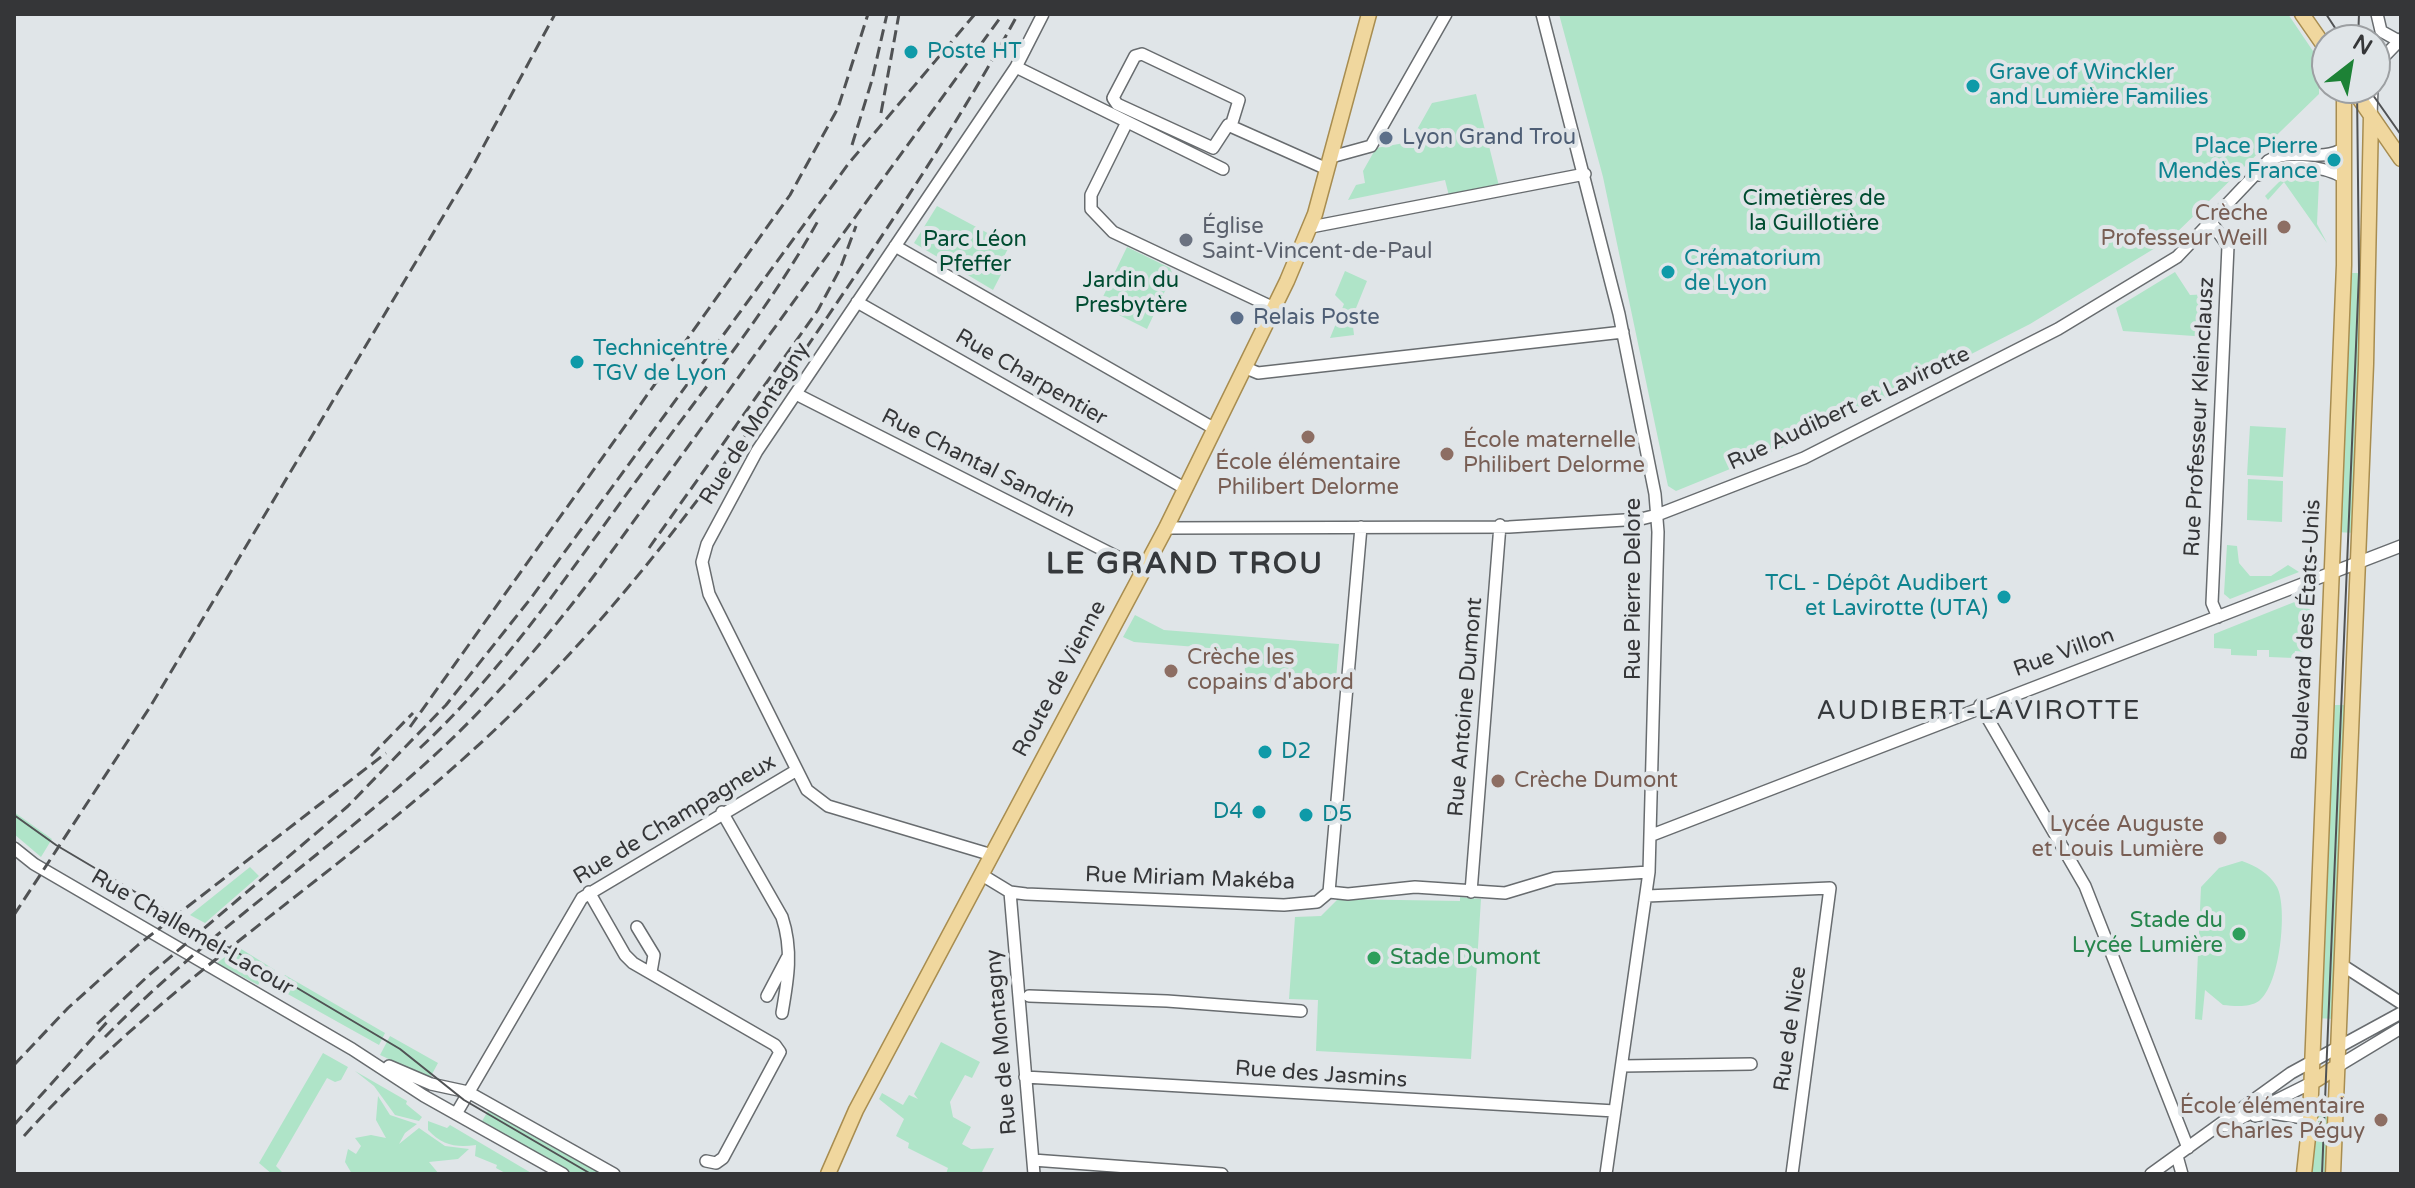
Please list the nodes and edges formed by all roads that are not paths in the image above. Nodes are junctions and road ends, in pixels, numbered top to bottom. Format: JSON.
{"nodes":[{"id":1,"x":1043,"y":14,"type":"edge"},
{"id":2,"x":1369,"y":14,"type":"edge"},
{"id":3,"x":1446,"y":14,"type":"edge"},
{"id":4,"x":1542,"y":14,"type":"edge"},
{"id":5,"x":2377,"y":14,"type":"edge"},
{"id":6,"x":2400,"y":40,"type":"edge"},
{"id":7,"x":1016,"y":67,"type":"junction"},
{"id":8,"x":2344,"y":104,"type":"edge"},
{"id":9,"x":2363,"y":104,"type":"edge"},
{"id":10,"x":2371,"y":104,"type":"edge"},
{"id":11,"x":2371,"y":116,"type":"junction"},
{"id":12,"x":1127,"y":122,"type":"junction"},
{"id":13,"x":1231,"y":126,"type":"junction"},
{"id":14,"x":2345,"y":148,"type":"junction"},
{"id":15,"x":2401,"y":161,"type":"edge"},
{"id":16,"x":1329,"y":163,"type":"junction"},
{"id":17,"x":1223,"y":169,"type":"dead end"},
{"id":18,"x":2371,"y":170,"type":"junction"},
{"id":19,"x":1585,"y":174,"type":"junction"},
{"id":20,"x":2345,"y":178,"type":"junction"},
{"id":21,"x":2252,"y":179,"type":"junction"},
{"id":22,"x":2211,"y":222,"type":"junction"},
{"id":23,"x":1311,"y":227,"type":"junction"},
{"id":24,"x":895,"y":246,"type":"junction"},
{"id":25,"x":857,"y":302,"type":"junction"},
{"id":26,"x":1274,"y":308,"type":"junction"},
{"id":27,"x":1623,"y":332,"type":"junction"},
{"id":28,"x":1246,"y":368,"type":"junction"},
{"id":29,"x":796,"y":394,"type":"junction"},
{"id":30,"x":1215,"y":429,"type":"junction"},
{"id":31,"x":1186,"y":489,"type":"junction"},
{"id":32,"x":1657,"y":515,"type":"junction"},
{"id":33,"x":1500,"y":525,"type":"junction"},
{"id":34,"x":1361,"y":527,"type":"junction"},
{"id":35,"x":1166,"y":528,"type":"junction"},
{"id":36,"x":2401,"y":546,"type":"edge"},
{"id":37,"x":2358,"y":564,"type":"junction"},
{"id":38,"x":1143,"y":570,"type":"junction"},
{"id":39,"x":2331,"y":575,"type":"junction"},
{"id":40,"x":2218,"y":617,"type":"junction"},
{"id":41,"x":1980,"y":705,"type":"junction"},
{"id":42,"x":797,"y":770,"type":"junction"},
{"id":43,"x":722,"y":812,"type":"junction"},
{"id":44,"x":1652,"y":835,"type":"junction"},
{"id":45,"x":14,"y":848,"type":"edge"},
{"id":46,"x":992,"y":855,"type":"junction"},
{"id":47,"x":1649,"y":872,"type":"junction"},
{"id":48,"x":982,"y":875,"type":"junction"},
{"id":49,"x":589,"y":892,"type":"junction"},
{"id":50,"x":1010,"y":892,"type":"junction"},
{"id":51,"x":1329,"y":892,"type":"junction"},
{"id":52,"x":1471,"y":892,"type":"junction"},
{"id":53,"x":1647,"y":896,"type":"junction"},
{"id":54,"x":637,"y":927,"type":"dead end"},
{"id":55,"x":789,"y":954,"type":"junction"},
{"id":56,"x":2342,"y":965,"type":"junction"},
{"id":57,"x":654,"y":973,"type":"junction"},
{"id":58,"x":767,"y":996,"type":"dead end"},
{"id":59,"x":1029,"y":996,"type":"dead end"},
{"id":60,"x":2401,"y":1003,"type":"edge"},
{"id":61,"x":1301,"y":1011,"type":"dead end"},
{"id":62,"x":782,"y":1013,"type":"dead end"},
{"id":63,"x":2401,"y":1013,"type":"edge"},
{"id":64,"x":2401,"y":1028,"type":"edge"},
{"id":65,"x":2338,"y":1045,"type":"junction"},
{"id":66,"x":352,"y":1049,"type":"junction"},
{"id":67,"x":2311,"y":1062,"type":"junction"},
{"id":68,"x":1751,"y":1064,"type":"dead end"},
{"id":69,"x":1622,"y":1066,"type":"junction"},
{"id":70,"x":2338,"y":1066,"type":"junction"},
{"id":71,"x":1025,"y":1077,"type":"junction"},
{"id":72,"x":2311,"y":1083,"type":"junction"},
{"id":73,"x":468,"y":1092,"type":"junction"},
{"id":74,"x":1615,"y":1111,"type":"junction"},
{"id":75,"x":456,"y":1114,"type":"junction"},
{"id":76,"x":2247,"y":1117,"type":"junction"},
{"id":77,"x":2310,"y":1119,"type":"junction"},
{"id":78,"x":2213,"y":1131,"type":"junction"},
{"id":79,"x":2188,"y":1148,"type":"junction"},
{"id":80,"x":2177,"y":1156,"type":"junction"},
{"id":81,"x":1033,"y":1160,"type":"junction"},
{"id":82,"x":706,"y":1161,"type":"dead end"},
{"id":83,"x":563,"y":1174,"type":"edge"},
{"id":84,"x":614,"y":1174,"type":"edge"},
{"id":85,"x":828,"y":1174,"type":"edge"},
{"id":86,"x":1034,"y":1174,"type":"edge"},
{"id":87,"x":1222,"y":1174,"type":"edge"},
{"id":88,"x":1606,"y":1174,"type":"edge"},
{"id":89,"x":1792,"y":1174,"type":"edge"},
{"id":90,"x":2151,"y":1174,"type":"edge"},
{"id":91,"x":2182,"y":1174,"type":"edge"},
{"id":92,"x":2304,"y":1174,"type":"edge"},
{"id":93,"x":2333,"y":1174,"type":"edge"}],
"edges":[{"from":1,"to":7,"type":"street","name":"Rue de Montagny"},
{"from":2,"to":16,"type":"main road","name":"Route de Vienne"},
{"from":3,"to":16,"type":"street"},
{"from":4,"to":19,"type":"street","name":"Rue Pierre Delore"},
{"from":5,"to":6,"type":"street"},
{"from":7,"to":12,"type":"street"},
{"from":7,"to":24,"type":"street","name":"Rue de Montagny"},
{"from":8,"to":14,"type":"main road","name":"Boulevard des États-Unis"},
{"from":9,"to":11,"type":"main road"},
{"from":10,"to":11,"type":"street"},
{"from":11,"to":15,"type":"main road"},
{"from":11,"to":18,"type":"main road"},
{"from":12,"to":17,"type":"street"},
{"from":12,"to":26,"type":"street"},
{"from":13,"to":13,"type":"street"},
{"from":13,"to":16,"type":"street"},
{"from":14,"to":20,"type":"main road","name":"Boulevard des États-Unis"},
{"from":14,"to":21,"type":"street","name":"Rue Audibert et Lavirotte"},
{"from":15,"to":18,"type":"main road"},
{"from":16,"to":23,"type":"main road","name":"Route de Vienne"},
{"from":18,"to":37,"type":"main road"},
{"from":19,"to":23,"type":"street"},
{"from":19,"to":27,"type":"street","name":"Rue Pierre Delore"},
{"from":20,"to":21,"type":"street","name":"Rue Audibert et Lavirotte"},
{"from":20,"to":39,"type":"main road","name":"Boulevard des États-Unis"},
{"from":21,"to":22,"type":"street","name":"Rue Audibert et Lavirotte"},
{"from":22,"to":32,"type":"street","name":"Rue Audibert et Lavirotte"},
{"from":22,"to":40,"type":"street","name":"Rue Professeur Kleinclausz"},
{"from":23,"to":26,"type":"main road","name":"Route de Vienne"},
{"from":24,"to":25,"type":"street","name":"Rue de Montagny"},
{"from":24,"to":30,"type":"street"},
{"from":25,"to":29,"type":"street","name":"Rue de Montagny"},
{"from":25,"to":31,"type":"street","name":"Rue Charpentier"},
{"from":26,"to":28,"type":"main road","name":"Route de Vienne"},
{"from":27,"to":28,"type":"street"},
{"from":27,"to":32,"type":"street","name":"Rue Pierre Delore"},
{"from":28,"to":30,"type":"main road","name":"Route de Vienne"},
{"from":29,"to":38,"type":"street","name":"Rue Chantal Sandrin"},
{"from":29,"to":42,"type":"street","name":"Rue de Montagny"},
{"from":30,"to":31,"type":"main road","name":"Route de Vienne"},
{"from":31,"to":35,"type":"main road","name":"Route de Vienne"},
{"from":32,"to":33,"type":"street","name":"Rue Audibert et Lavirotte"},
{"from":32,"to":44,"type":"street","name":"Rue Pierre Delore"},
{"from":33,"to":34,"type":"street","name":"Rue Audibert et Lavirotte"},
{"from":33,"to":52,"type":"street","name":"Rue Antoine Dumont"},
{"from":34,"to":35,"type":"street","name":"Rue Audibert et Lavirotte"},
{"from":34,"to":51,"type":"street"},
{"from":35,"to":38,"type":"main road","name":"Route de Vienne"},
{"from":36,"to":37,"type":"street","name":"Rue Villon"},
{"from":37,"to":39,"type":"street","name":"Rue Villon"},
{"from":37,"to":56,"type":"main road"},
{"from":38,"to":46,"type":"main road","name":"Route de Vienne"},
{"from":39,"to":40,"type":"street","name":"Rue Villon"},
{"from":39,"to":67,"type":"main road","name":"Boulevard des États-Unis"},
{"from":40,"to":41,"type":"street","name":"Rue Villon"},
{"from":41,"to":44,"type":"street","name":"Rue Villon"},
{"from":41,"to":79,"type":"street"},
{"from":42,"to":43,"type":"street","name":"Rue de Champagneux"},
{"from":42,"to":46,"type":"street","name":"Rue de Montagny"},
{"from":43,"to":49,"type":"street","name":"Rue de Champagneux"},
{"from":43,"to":55,"type":"street"},
{"from":44,"to":47,"type":"street","name":"Rue Pierre Delore"},
{"from":45,"to":66,"type":"street","name":"Rue Challemel-Lacour"},
{"from":46,"to":48,"type":"main road","name":"Route de Vienne"},
{"from":47,"to":52,"type":"street","name":"Rue Miriam Makéba"},
{"from":47,"to":53,"type":"street","name":"Rue Pierre Delore"},
{"from":48,"to":50,"type":"street"},
{"from":48,"to":85,"type":"main road","name":"Route de Vienne"},
{"from":49,"to":57,"type":"street"},
{"from":49,"to":73,"type":"street","name":"Rue de Champagneux"},
{"from":50,"to":51,"type":"street","name":"Rue Miriam Makéba"},
{"from":50,"to":71,"type":"street","name":"Rue de Montagny"},
{"from":51,"to":52,"type":"street","name":"Rue Miriam Makéba"},
{"from":53,"to":69,"type":"street","name":"Rue Pierre Delore"},
{"from":53,"to":89,"type":"street","name":"Rue de Nice"},
{"from":54,"to":57,"type":"street"},
{"from":55,"to":58,"type":"street"},
{"from":55,"to":62,"type":"street"},
{"from":56,"to":60,"type":"street"},
{"from":56,"to":65,"type":"main road"},
{"from":57,"to":82,"type":"street"},
{"from":59,"to":61,"type":"street"},
{"from":63,"to":65,"type":"street"},
{"from":64,"to":70,"type":"street"},
{"from":65,"to":67,"type":"street"},
{"from":65,"to":70,"type":"main road"},
{"from":66,"to":73,"type":"street","name":"Rue Challemel-Lacour"},
{"from":66,"to":75,"type":"street","name":"Rue Challemel-Lacour"},
{"from":67,"to":72,"type":"main road","name":"Boulevard des États-Unis"},
{"from":67,"to":78,"type":"street"},
{"from":68,"to":69,"type":"street"},
{"from":69,"to":74,"type":"street","name":"Rue Pierre Delore"},
{"from":70,"to":72,"type":"main road"},
{"from":70,"to":93,"type":"main road"},
{"from":71,"to":74,"type":"street","name":"Rue des Jasmins"},
{"from":71,"to":81,"type":"street","name":"Rue de Montagny"},
{"from":72,"to":76,"type":"street"},
{"from":72,"to":77,"type":"main road","name":"Boulevard des États-Unis"},
{"from":73,"to":75,"type":"street","name":"Rue de Champagneux"},
{"from":73,"to":84,"type":"street","name":"Rue Challemel-Lacour"},
{"from":74,"to":88,"type":"street","name":"Rue Pierre Delore"},
{"from":75,"to":83,"type":"street","name":"Rue Challemel-Lacour"},
{"from":76,"to":77,"type":"street"},
{"from":76,"to":78,"type":"street"},
{"from":77,"to":92,"type":"main road","name":"Boulevard des États-Unis"},
{"from":78,"to":79,"type":"street"},
{"from":79,"to":80,"type":"street"},
{"from":80,"to":90,"type":"street"},
{"from":80,"to":91,"type":"street"},
{"from":81,"to":86,"type":"street","name":"Rue de Montagny"},
{"from":81,"to":87,"type":"street"}]}
